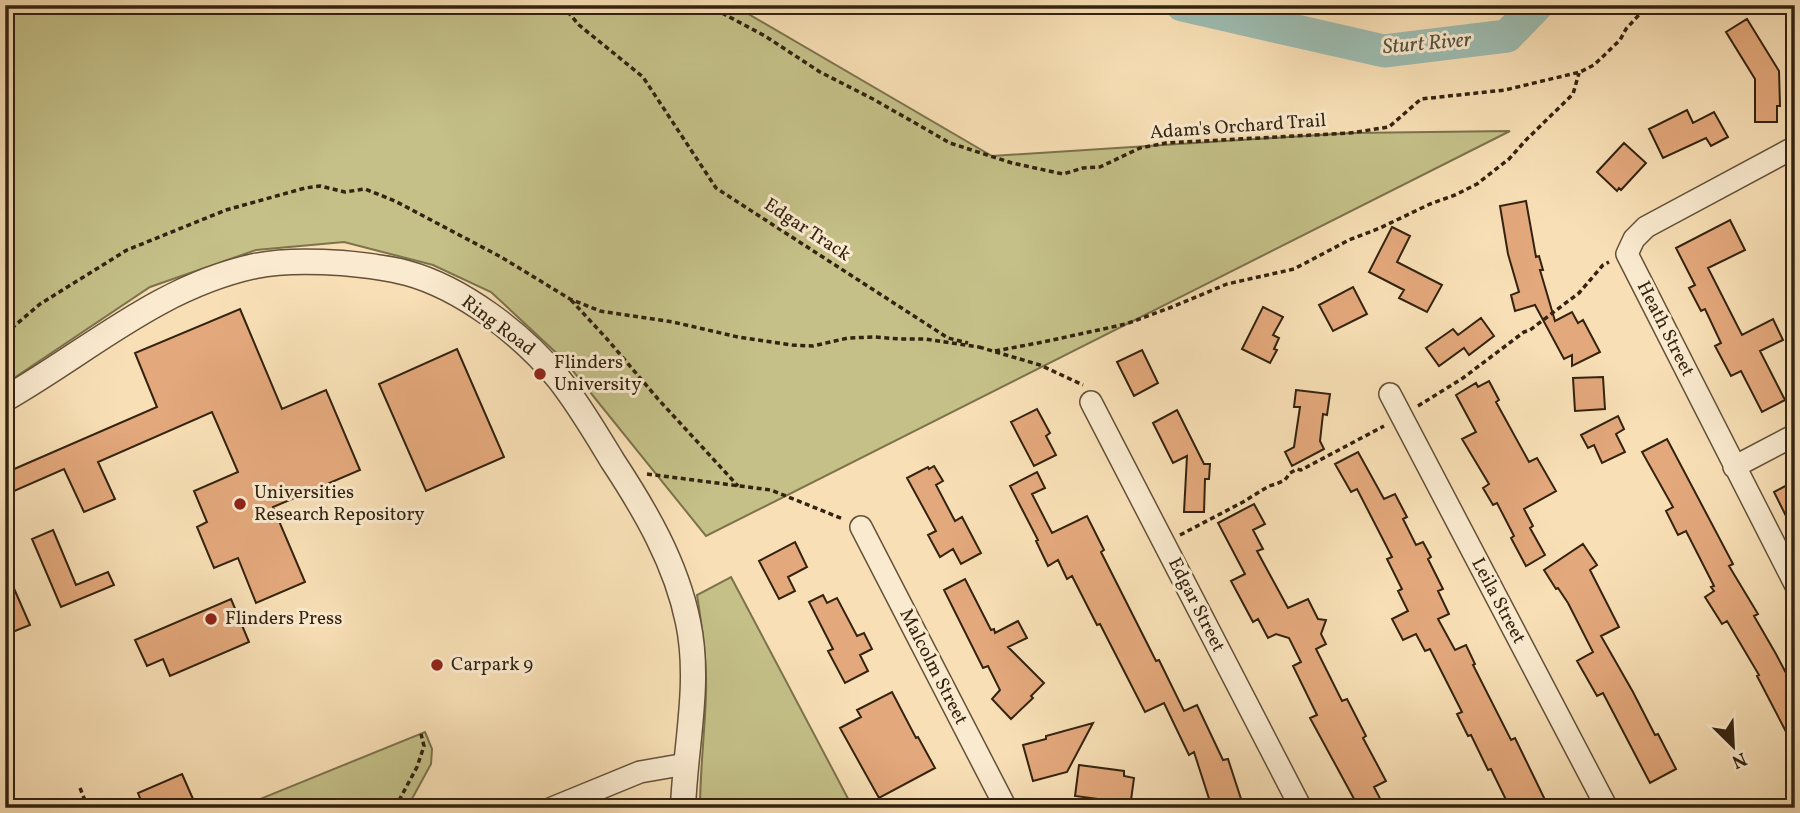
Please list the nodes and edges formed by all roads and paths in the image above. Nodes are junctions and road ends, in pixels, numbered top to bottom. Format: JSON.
{"nodes":[{"id":1,"x":562,"y":5,"type":"edge"},
{"id":2,"x":707,"y":5,"type":"edge"},
{"id":3,"x":1648,"y":5,"type":"edge"},
{"id":4,"x":1580,"y":72,"type":"junction"},
{"id":5,"x":1795,"y":148,"type":"edge"},
{"id":6,"x":570,"y":299,"type":"junction"},
{"id":7,"x":5,"y":334,"type":"edge"},
{"id":8,"x":979,"y":347,"type":"junction"},
{"id":9,"x":993,"y":351,"type":"junction"},
{"id":10,"x":1390,"y":394,"type":"dead end"},
{"id":11,"x":5,"y":399,"type":"edge"},
{"id":12,"x":1091,"y":402,"type":"joint"},
{"id":13,"x":1795,"y":435,"type":"edge"},
{"id":14,"x":1734,"y":467,"type":"junction"},
{"id":15,"x":620,"y":471,"type":"junction"},
{"id":16,"x":738,"y":485,"type":"junction"},
{"id":17,"x":861,"y":527,"type":"joint"},
{"id":18,"x":1795,"y":584,"type":"edge"},
{"id":19,"x":421,"y":734,"type":"dead end"},
{"id":20,"x":686,"y":764,"type":"junction"},
{"id":21,"x":80,"y":788,"type":"dead end"},
{"id":22,"x":84,"y":797,"type":"junction"},
{"id":23,"x":78,"y":808,"type":"edge"},
{"id":24,"x":88,"y":808,"type":"edge"},
{"id":25,"x":395,"y":808,"type":"edge"},
{"id":26,"x":552,"y":808,"type":"edge"},
{"id":27,"x":683,"y":808,"type":"edge"},
{"id":28,"x":1006,"y":808,"type":"edge"},
{"id":29,"x":1301,"y":808,"type":"edge"},
{"id":30,"x":1607,"y":808,"type":"edge"}],
"edges":[{"from":1,"to":8,"type":"path","name":"Edgar Track"},
{"from":2,"to":4,"type":"path","name":"Adam's Orchard Trail"},
{"from":3,"to":4,"type":"path","name":"Adam's Orchard Trail"},
{"from":4,"to":9,"type":"path"},
{"from":5,"to":14,"type":"street","name":"Heath Street"},
{"from":6,"to":7,"type":"path"},
{"from":6,"to":8,"type":"path"},
{"from":6,"to":16,"type":"path"},
{"from":8,"to":9,"type":"path","name":"Edgar Track"},
{"from":9,"to":12,"type":"path","name":"Edgar Track"},
{"from":10,"to":30,"type":"street","name":"Leila Street"},
{"from":11,"to":15,"type":"street","name":"Ring Road"},
{"from":12,"to":29,"type":"street","name":"Edgar Street"},
{"from":13,"to":14,"type":"street"},
{"from":14,"to":18,"type":"street","name":"Heath Street"},
{"from":15,"to":16,"type":"path"},
{"from":15,"to":20,"type":"street","name":"Ring Road"},
{"from":16,"to":17,"type":"path"},
{"from":17,"to":28,"type":"street","name":"Malcolm Street"},
{"from":19,"to":25,"type":"path"},
{"from":20,"to":26,"type":"street"},
{"from":20,"to":27,"type":"street","name":"Ring Road"},
{"from":21,"to":22,"type":"path"},
{"from":22,"to":23,"type":"path"},
{"from":22,"to":24,"type":"path"}]}
